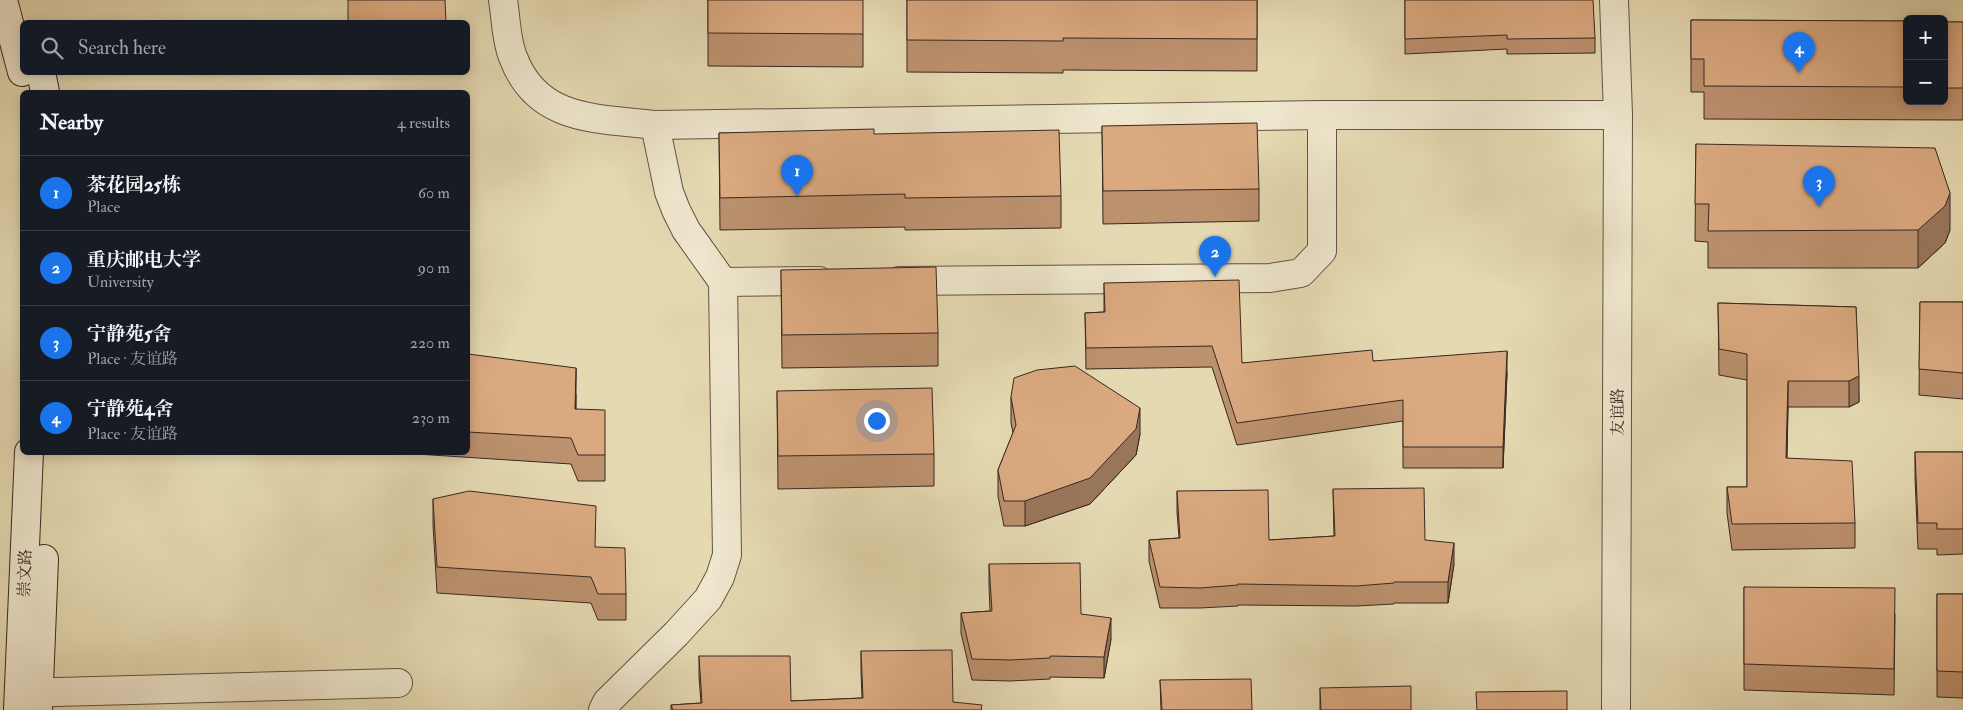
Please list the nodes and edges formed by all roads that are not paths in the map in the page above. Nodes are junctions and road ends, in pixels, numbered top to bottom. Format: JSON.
{"nodes":[{"id":1,"x":3,"y":0,"type":"edge"},
{"id":2,"x":22,"y":0,"type":"edge"},
{"id":3,"x":503,"y":0,"type":"edge"},
{"id":4,"x":1614,"y":0,"type":"edge"},
{"id":5,"x":27,"y":20,"type":"edge"},
{"id":6,"x":20,"y":61,"type":"edge"},
{"id":7,"x":24,"y":75,"type":"edge"},
{"id":8,"x":42,"y":75,"type":"edge"},
{"id":9,"x":27,"y":90,"type":"edge"},
{"id":10,"x":45,"y":90,"type":"edge"},
{"id":11,"x":1322,"y":115,"type":"junction"},
{"id":12,"x":1618,"y":115,"type":"junction"},
{"id":13,"x":656,"y":125,"type":"junction"},
{"id":14,"x":842,"y":281,"type":"edge"},
{"id":15,"x":872,"y":281,"type":"edge"},
{"id":16,"x":723,"y":282,"type":"junction"},
{"id":17,"x":29,"y":455,"type":"edge"},
{"id":18,"x":47,"y":455,"type":"edge"},
{"id":19,"x":398,"y":683,"type":"dead end"},
{"id":20,"x":29,"y":701,"type":"edge"},
{"id":21,"x":602,"y":710,"type":"edge"},
{"id":22,"x":1616,"y":710,"type":"edge"}],
"edges":[{"from":1,"to":6,"type":"street"},
{"from":2,"to":5,"type":"street"},
{"from":3,"to":13,"type":"street"},
{"from":4,"to":12,"type":"street","name":"友谊路"},
{"from":7,"to":9,"type":"street"},
{"from":8,"to":10,"type":"street"},
{"from":11,"to":12,"type":"street"},
{"from":11,"to":13,"type":"street"},
{"from":11,"to":15,"type":"street"},
{"from":12,"to":22,"type":"street","name":"友谊路"},
{"from":13,"to":16,"type":"street"},
{"from":14,"to":16,"type":"street"},
{"from":16,"to":21,"type":"street"},
{"from":17,"to":20,"type":"street","name":"崇文路"},
{"from":18,"to":20,"type":"street","name":"崇文路"},
{"from":19,"to":20,"type":"street"}]}
